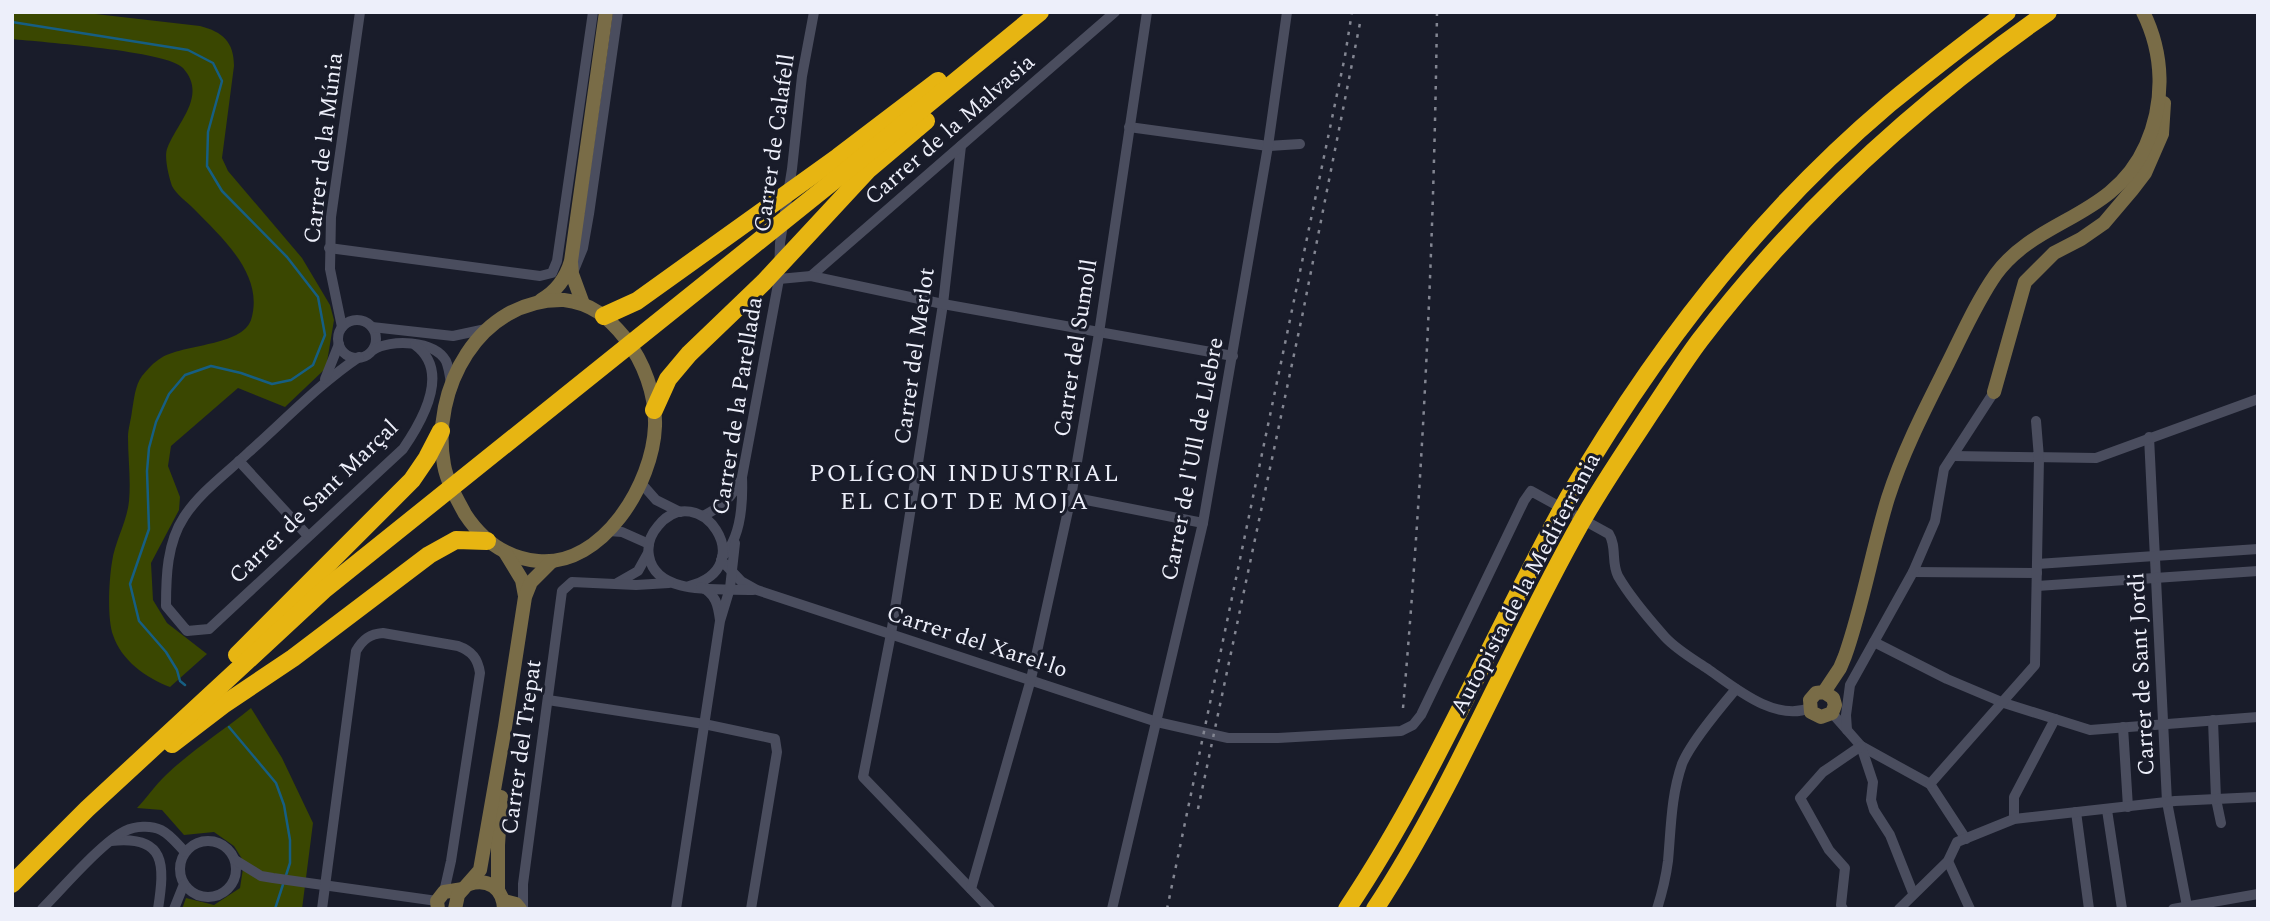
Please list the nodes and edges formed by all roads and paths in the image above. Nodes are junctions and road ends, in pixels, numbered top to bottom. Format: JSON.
{"nodes":[{"id":1,"x":360,"y":12,"type":"edge"},
{"id":2,"x":593,"y":12,"type":"edge"},
{"id":3,"x":606,"y":12,"type":"edge"},
{"id":4,"x":618,"y":12,"type":"edge"},
{"id":5,"x":814,"y":12,"type":"edge"},
{"id":6,"x":1040,"y":12,"type":"edge"},
{"id":7,"x":1115,"y":12,"type":"edge"},
{"id":8,"x":1147,"y":12,"type":"edge"},
{"id":9,"x":1287,"y":12,"type":"edge"},
{"id":10,"x":2007,"y":12,"type":"edge"},
{"id":11,"x":2048,"y":12,"type":"edge"},
{"id":12,"x":2143,"y":12,"type":"edge"},
{"id":13,"x":984,"y":57,"type":"junction"},
{"id":14,"x":2161,"y":85,"type":"junction"},
{"id":15,"x":1129,"y":127,"type":"junction"},
{"id":16,"x":1300,"y":144,"type":"dead end"},
{"id":17,"x":961,"y":146,"type":"junction"},
{"id":18,"x":1268,"y":146,"type":"junction"},
{"id":19,"x":329,"y":248,"type":"junction"},
{"id":20,"x":572,"y":268,"type":"junction"},
{"id":21,"x":811,"y":276,"type":"junction"},
{"id":22,"x":556,"y":278,"type":"junction"},
{"id":23,"x":771,"y":280,"type":"junction"},
{"id":24,"x":335,"y":289,"type":"junction"},
{"id":25,"x":540,"y":301,"type":"junction"},
{"id":26,"x":583,"y":304,"type":"junction"},
{"id":27,"x":943,"y":304,"type":"junction"},
{"id":28,"x":604,"y":316,"type":"junction"},
{"id":29,"x":358,"y":320,"type":"junction"},
{"id":30,"x":342,"y":327,"type":"junction"},
{"id":31,"x":372,"y":327,"type":"junction"},
{"id":32,"x":487,"y":329,"type":"junction"},
{"id":33,"x":1099,"y":333,"type":"junction"},
{"id":34,"x":340,"y":344,"type":"junction"},
{"id":35,"x":415,"y":345,"type":"junction"},
{"id":36,"x":372,"y":350,"type":"junction"},
{"id":37,"x":1233,"y":356,"type":"junction"},
{"id":38,"x":359,"y":357,"type":"junction"},
{"id":39,"x":451,"y":384,"type":"junction"},
{"id":40,"x":319,"y":389,"type":"junction"},
{"id":41,"x":1994,"y":392,"type":"joint"},
{"id":42,"x":2258,"y":399,"type":"edge"},
{"id":43,"x":654,"y":410,"type":"junction"},
{"id":44,"x":2036,"y":421,"type":"dead end"},
{"id":45,"x":441,"y":431,"type":"junction"},
{"id":46,"x":2149,"y":437,"type":"junction"},
{"id":47,"x":1953,"y":456,"type":"junction"},
{"id":48,"x":2039,"y":458,"type":"junction"},
{"id":49,"x":239,"y":461,"type":"junction"},
{"id":50,"x":742,"y":477,"type":"junction"},
{"id":51,"x":641,"y":483,"type":"junction"},
{"id":52,"x":1071,"y":497,"type":"junction"},
{"id":53,"x":680,"y":512,"type":"junction"},
{"id":54,"x":703,"y":516,"type":"junction"},
{"id":55,"x":1203,"y":523,"type":"junction"},
{"id":56,"x":608,"y":531,"type":"junction"},
{"id":57,"x":308,"y":536,"type":"junction"},
{"id":58,"x":735,"y":540,"type":"junction"},
{"id":59,"x":486,"y":541,"type":"junction"},
{"id":60,"x":649,"y":548,"type":"junction"},
{"id":61,"x":2258,"y":549,"type":"edge"},
{"id":62,"x":505,"y":552,"type":"junction"},
{"id":63,"x":2155,"y":556,"type":"junction"},
{"id":64,"x":722,"y":559,"type":"junction"},
{"id":65,"x":552,"y":561,"type":"junction"},
{"id":66,"x":2037,"y":568,"type":"junction"},
{"id":67,"x":2258,"y":571,"type":"edge"},
{"id":68,"x":732,"y":572,"type":"junction"},
{"id":69,"x":1913,"y":572,"type":"junction"},
{"id":70,"x":2156,"y":578,"type":"junction"},
{"id":71,"x":669,"y":583,"type":"junction"},
{"id":72,"x":613,"y":584,"type":"junction"},
{"id":73,"x":2037,"y":586,"type":"junction"},
{"id":74,"x":695,"y":587,"type":"junction"},
{"id":75,"x":730,"y":588,"type":"junction"},
{"id":76,"x":757,"y":590,"type":"junction"},
{"id":77,"x":525,"y":597,"type":"junction"},
{"id":78,"x":720,"y":621,"type":"junction"},
{"id":79,"x":891,"y":634,"type":"junction"},
{"id":80,"x":1874,"y":642,"type":"junction"},
{"id":81,"x":1031,"y":679,"type":"junction"},
{"id":82,"x":1736,"y":689,"type":"junction"},
{"id":83,"x":1824,"y":692,"type":"junction"},
{"id":84,"x":1848,"y":696,"type":"junction"},
{"id":85,"x":548,"y":700,"type":"junction"},
{"id":86,"x":2004,"y":703,"type":"junction"},
{"id":87,"x":1810,"y":708,"type":"junction"},
{"id":88,"x":1833,"y":709,"type":"junction"},
{"id":89,"x":2258,"y":717,"type":"edge"},
{"id":90,"x":2055,"y":719,"type":"junction"},
{"id":91,"x":2213,"y":720,"type":"junction"},
{"id":92,"x":1157,"y":722,"type":"junction"},
{"id":93,"x":704,"y":724,"type":"junction"},
{"id":94,"x":2164,"y":724,"type":"junction"},
{"id":95,"x":505,"y":727,"type":"junction"},
{"id":96,"x":2123,"y":727,"type":"junction"},
{"id":97,"x":1847,"y":730,"type":"junction"},
{"id":98,"x":1861,"y":746,"type":"junction"},
{"id":99,"x":1930,"y":783,"type":"junction"},
{"id":100,"x":2258,"y":797,"type":"edge"},
{"id":101,"x":2216,"y":799,"type":"junction"},
{"id":102,"x":2167,"y":802,"type":"junction"},
{"id":103,"x":2128,"y":807,"type":"junction"},
{"id":104,"x":87,"y":809,"type":"junction"},
{"id":105,"x":2107,"y":810,"type":"junction"},
{"id":106,"x":2076,"y":812,"type":"junction"},
{"id":107,"x":2014,"y":819,"type":"junction"},
{"id":108,"x":2221,"y":823,"type":"dead end"},
{"id":109,"x":1966,"y":839,"type":"junction"},
{"id":110,"x":110,"y":841,"type":"junction"},
{"id":111,"x":185,"y":852,"type":"junction"},
{"id":112,"x":235,"y":860,"type":"junction"},
{"id":113,"x":1948,"y":860,"type":"junction"},
{"id":114,"x":261,"y":876,"type":"junction"},
{"id":115,"x":233,"y":882,"type":"junction"},
{"id":116,"x":12,"y":884,"type":"edge"},
{"id":117,"x":184,"y":884,"type":"junction"},
{"id":118,"x":325,"y":885,"type":"junction"},
{"id":119,"x":466,"y":887,"type":"junction"},
{"id":120,"x":971,"y":889,"type":"junction"},
{"id":121,"x":1913,"y":893,"type":"junction"},
{"id":122,"x":2258,"y":894,"type":"edge"},
{"id":123,"x":439,"y":900,"type":"edge"},
{"id":124,"x":502,"y":900,"type":"edge"},
{"id":125,"x":2192,"y":907,"type":"edge"},
{"id":126,"x":42,"y":909,"type":"edge"},
{"id":127,"x":158,"y":909,"type":"edge"},
{"id":128,"x":174,"y":909,"type":"edge"},
{"id":129,"x":322,"y":909,"type":"edge"},
{"id":130,"x":455,"y":909,"type":"edge"},
{"id":131,"x":522,"y":909,"type":"edge"},
{"id":132,"x":676,"y":909,"type":"edge"},
{"id":133,"x":751,"y":909,"type":"edge"},
{"id":134,"x":990,"y":909,"type":"edge"},
{"id":135,"x":1112,"y":909,"type":"edge"},
{"id":136,"x":1347,"y":909,"type":"edge"},
{"id":137,"x":1375,"y":909,"type":"edge"},
{"id":138,"x":1657,"y":909,"type":"edge"},
{"id":139,"x":1843,"y":909,"type":"edge"},
{"id":140,"x":1899,"y":909,"type":"edge"},
{"id":141,"x":1970,"y":909,"type":"edge"},
{"id":142,"x":2089,"y":909,"type":"edge"},
{"id":143,"x":2122,"y":909,"type":"edge"},
{"id":144,"x":2173,"y":909,"type":"edge"}],
"edges":[{"from":1,"to":19,"type":"street","name":"Carrer de la Múnia"},
{"from":2,"to":22,"type":"street"},
{"from":3,"to":20,"type":"street"},
{"from":4,"to":20,"type":"street"},
{"from":5,"to":23,"type":"street","name":"Carrer de Calafell"},
{"from":6,"to":13,"type":"highway"},
{"from":7,"to":17,"type":"street","name":"Carrer de la Malvasia"},
{"from":8,"to":15,"type":"street","name":"Carrer del Sumoll"},
{"from":9,"to":18,"type":"street","name":"Carrer de l'Ull de Llebre"},
{"from":10,"to":136,"type":"highway","name":"Autopista de la Mediterrània"},
{"from":11,"to":137,"type":"highway","name":"Autopista de la Mediterrània"},
{"from":12,"to":14,"type":"street"},
{"from":13,"to":23,"type":"highway"},
{"from":13,"to":28,"type":"highway"},
{"from":13,"to":104,"type":"highway"},
{"from":14,"to":41,"type":"street"},
{"from":14,"to":83,"type":"street"},
{"from":15,"to":18,"type":"street"},
{"from":15,"to":33,"type":"street","name":"Carrer del Sumoll"},
{"from":16,"to":18,"type":"street"},
{"from":17,"to":21,"type":"street","name":"Carrer de la Malvasia"},
{"from":17,"to":27,"type":"street","name":"Carrer del Merlot"},
{"from":18,"to":37,"type":"street","name":"Carrer de l'Ull de Llebre"},
{"from":19,"to":22,"type":"street"},
{"from":19,"to":24,"type":"street","name":"Carrer de la Múnia"},
{"from":20,"to":22,"type":"street"},
{"from":20,"to":26,"type":"street"},
{"from":21,"to":23,"type":"street"},
{"from":21,"to":27,"type":"street"},
{"from":22,"to":25,"type":"street"},
{"from":23,"to":43,"type":"highway"},
{"from":23,"to":50,"type":"street","name":"Carrer de la Parellada"},
{"from":24,"to":29,"type":"street","name":"Carrer de la Múnia"},
{"from":24,"to":30,"type":"street","name":"Carrer de la Múnia"},
{"from":25,"to":26,"type":"street"},
{"from":25,"to":32,"type":"street"},
{"from":26,"to":28,"type":"street"},
{"from":27,"to":33,"type":"street"},
{"from":27,"to":79,"type":"street","name":"Carrer del Merlot"},
{"from":28,"to":43,"type":"street"},
{"from":29,"to":30,"type":"street"},
{"from":29,"to":31,"type":"street"},
{"from":30,"to":34,"type":"street"},
{"from":31,"to":32,"type":"street"},
{"from":31,"to":36,"type":"street"},
{"from":32,"to":39,"type":"street"},
{"from":33,"to":37,"type":"street"},
{"from":33,"to":52,"type":"street","name":"Carrer del Sumoll"},
{"from":34,"to":38,"type":"street"},
{"from":34,"to":40,"type":"street"},
{"from":35,"to":36,"type":"street"},
{"from":35,"to":39,"type":"street"},
{"from":35,"to":57,"type":"street","name":"Carrer de Sant Marçal"},
{"from":36,"to":38,"type":"street"},
{"from":37,"to":55,"type":"street","name":"Carrer de l'Ull de Llebre"},
{"from":38,"to":40,"type":"street"},
{"from":39,"to":45,"type":"street"},
{"from":40,"to":49,"type":"street"},
{"from":41,"to":47,"type":"street"},
{"from":42,"to":46,"type":"street"},
{"from":43,"to":51,"type":"street"},
{"from":44,"to":48,"type":"street"},
{"from":45,"to":59,"type":"street"},
{"from":45,"to":104,"type":"highway"},
{"from":46,"to":48,"type":"street"},
{"from":46,"to":63,"type":"street","name":"Carrer de Sant Jordi"},
{"from":47,"to":48,"type":"street"},
{"from":47,"to":69,"type":"street"},
{"from":48,"to":66,"type":"street"},
{"from":49,"to":57,"type":"street"},
{"from":49,"to":57,"type":"street","name":"Carrer de Sant Marçal"},
{"from":50,"to":54,"type":"street"},
{"from":50,"to":58,"type":"street","name":"Carrer de la Parellada"},
{"from":51,"to":53,"type":"street"},
{"from":51,"to":56,"type":"street"},
{"from":52,"to":55,"type":"street"},
{"from":52,"to":81,"type":"street","name":"Carrer del Sumoll"},
{"from":53,"to":54,"type":"street"},
{"from":53,"to":60,"type":"street"},
{"from":54,"to":64,"type":"street"},
{"from":55,"to":92,"type":"street","name":"Carrer de l'Ull de Llebre"},
{"from":56,"to":60,"type":"street"},
{"from":56,"to":65,"type":"street"},
{"from":58,"to":64,"type":"street","name":"Carrer de la Parellada"},
{"from":58,"to":68,"type":"street","name":"Carrer de la Parellada"},
{"from":59,"to":62,"type":"street"},
{"from":59,"to":104,"type":"highway"},
{"from":60,"to":71,"type":"street"},
{"from":60,"to":72,"type":"street"},
{"from":61,"to":63,"type":"street"},
{"from":62,"to":65,"type":"street"},
{"from":62,"to":77,"type":"street"},
{"from":63,"to":66,"type":"street"},
{"from":63,"to":70,"type":"street","name":"Carrer de Sant Jordi"},
{"from":64,"to":68,"type":"street"},
{"from":64,"to":74,"type":"street"},
{"from":65,"to":77,"type":"street"},
{"from":66,"to":69,"type":"street"},
{"from":66,"to":73,"type":"street"},
{"from":67,"to":70,"type":"street"},
{"from":68,"to":75,"type":"street","name":"Carrer de la Parellada"},
{"from":68,"to":76,"type":"street"},
{"from":69,"to":80,"type":"street"},
{"from":70,"to":73,"type":"street"},
{"from":70,"to":94,"type":"street","name":"Carrer de Sant Jordi"},
{"from":71,"to":72,"type":"street"},
{"from":71,"to":74,"type":"street"},
{"from":72,"to":85,"type":"street","name":"Carrer del Trepat"},
{"from":73,"to":86,"type":"street"},
{"from":74,"to":75,"type":"street"},
{"from":74,"to":78,"type":"street"},
{"from":75,"to":76,"type":"street"},
{"from":75,"to":78,"type":"street","name":"Carrer de la Parellada"},
{"from":76,"to":79,"type":"street","name":"Carrer del Xarel·lo"},
{"from":77,"to":95,"type":"street"},
{"from":78,"to":93,"type":"street","name":"Carrer de la Parellada"},
{"from":79,"to":81,"type":"street","name":"Carrer del Xarel·lo"},
{"from":79,"to":120,"type":"street","name":"Carrer del Merlot"},
{"from":80,"to":84,"type":"street"},
{"from":80,"to":86,"type":"street"},
{"from":81,"to":92,"type":"street","name":"Carrer del Xarel·lo"},
{"from":81,"to":120,"type":"street","name":"Carrer del Sumoll"},
{"from":82,"to":87,"type":"street"},
{"from":82,"to":92,"type":"street","name":"Carrer del Xarel·lo"},
{"from":82,"to":138,"type":"street"},
{"from":83,"to":87,"type":"street"},
{"from":83,"to":88,"type":"street"},
{"from":84,"to":88,"type":"street"},
{"from":84,"to":97,"type":"street"},
{"from":85,"to":93,"type":"street"},
{"from":85,"to":131,"type":"street","name":"Carrer del Trepat"},
{"from":86,"to":90,"type":"street"},
{"from":86,"to":99,"type":"street"},
{"from":87,"to":88,"type":"street"},
{"from":88,"to":97,"type":"street"},
{"from":89,"to":91,"type":"street"},
{"from":90,"to":96,"type":"street"},
{"from":90,"to":107,"type":"street"},
{"from":91,"to":94,"type":"street"},
{"from":91,"to":101,"type":"street"},
{"from":92,"to":135,"type":"street","name":"Carrer de l'Ull de Llebre"},
{"from":93,"to":132,"type":"street","name":"Carrer de la Parellada"},
{"from":93,"to":133,"type":"street"},
{"from":94,"to":96,"type":"street"},
{"from":94,"to":102,"type":"street","name":"Carrer de Sant Jordi"},
{"from":95,"to":119,"type":"street"},
{"from":95,"to":124,"type":"street"},
{"from":96,"to":103,"type":"street"},
{"from":97,"to":98,"type":"street"},
{"from":98,"to":99,"type":"street"},
{"from":98,"to":121,"type":"street"},
{"from":98,"to":139,"type":"street"},
{"from":99,"to":109,"type":"street"},
{"from":100,"to":101,"type":"street"},
{"from":101,"to":102,"type":"street"},
{"from":101,"to":108,"type":"street"},
{"from":102,"to":103,"type":"street"},
{"from":102,"to":125,"type":"street","name":"Carrer de Sant Jordi"},
{"from":103,"to":105,"type":"street"},
{"from":104,"to":116,"type":"highway"},
{"from":105,"to":106,"type":"street"},
{"from":105,"to":143,"type":"street"},
{"from":106,"to":107,"type":"street"},
{"from":106,"to":142,"type":"street"},
{"from":107,"to":109,"type":"street"},
{"from":109,"to":113,"type":"street"},
{"from":110,"to":111,"type":"street"},
{"from":110,"to":126,"type":"street"},
{"from":110,"to":127,"type":"street"},
{"from":111,"to":112,"type":"street"},
{"from":111,"to":117,"type":"street"},
{"from":112,"to":114,"type":"street"},
{"from":112,"to":115,"type":"street"},
{"from":113,"to":121,"type":"street"},
{"from":113,"to":141,"type":"street"},
{"from":114,"to":115,"type":"street"},
{"from":114,"to":118,"type":"street"},
{"from":115,"to":117,"type":"street"},
{"from":117,"to":128,"type":"street"},
{"from":118,"to":123,"type":"street"},
{"from":118,"to":123,"type":"street"},
{"from":118,"to":129,"type":"street"},
{"from":119,"to":123,"type":"street"},
{"from":119,"to":124,"type":"street"},
{"from":119,"to":130,"type":"street"},
{"from":120,"to":134,"type":"street"},
{"from":121,"to":140,"type":"street"},
{"from":122,"to":125,"type":"street"},
{"from":124,"to":131,"type":"street"},
{"from":125,"to":144,"type":"street"}]}
